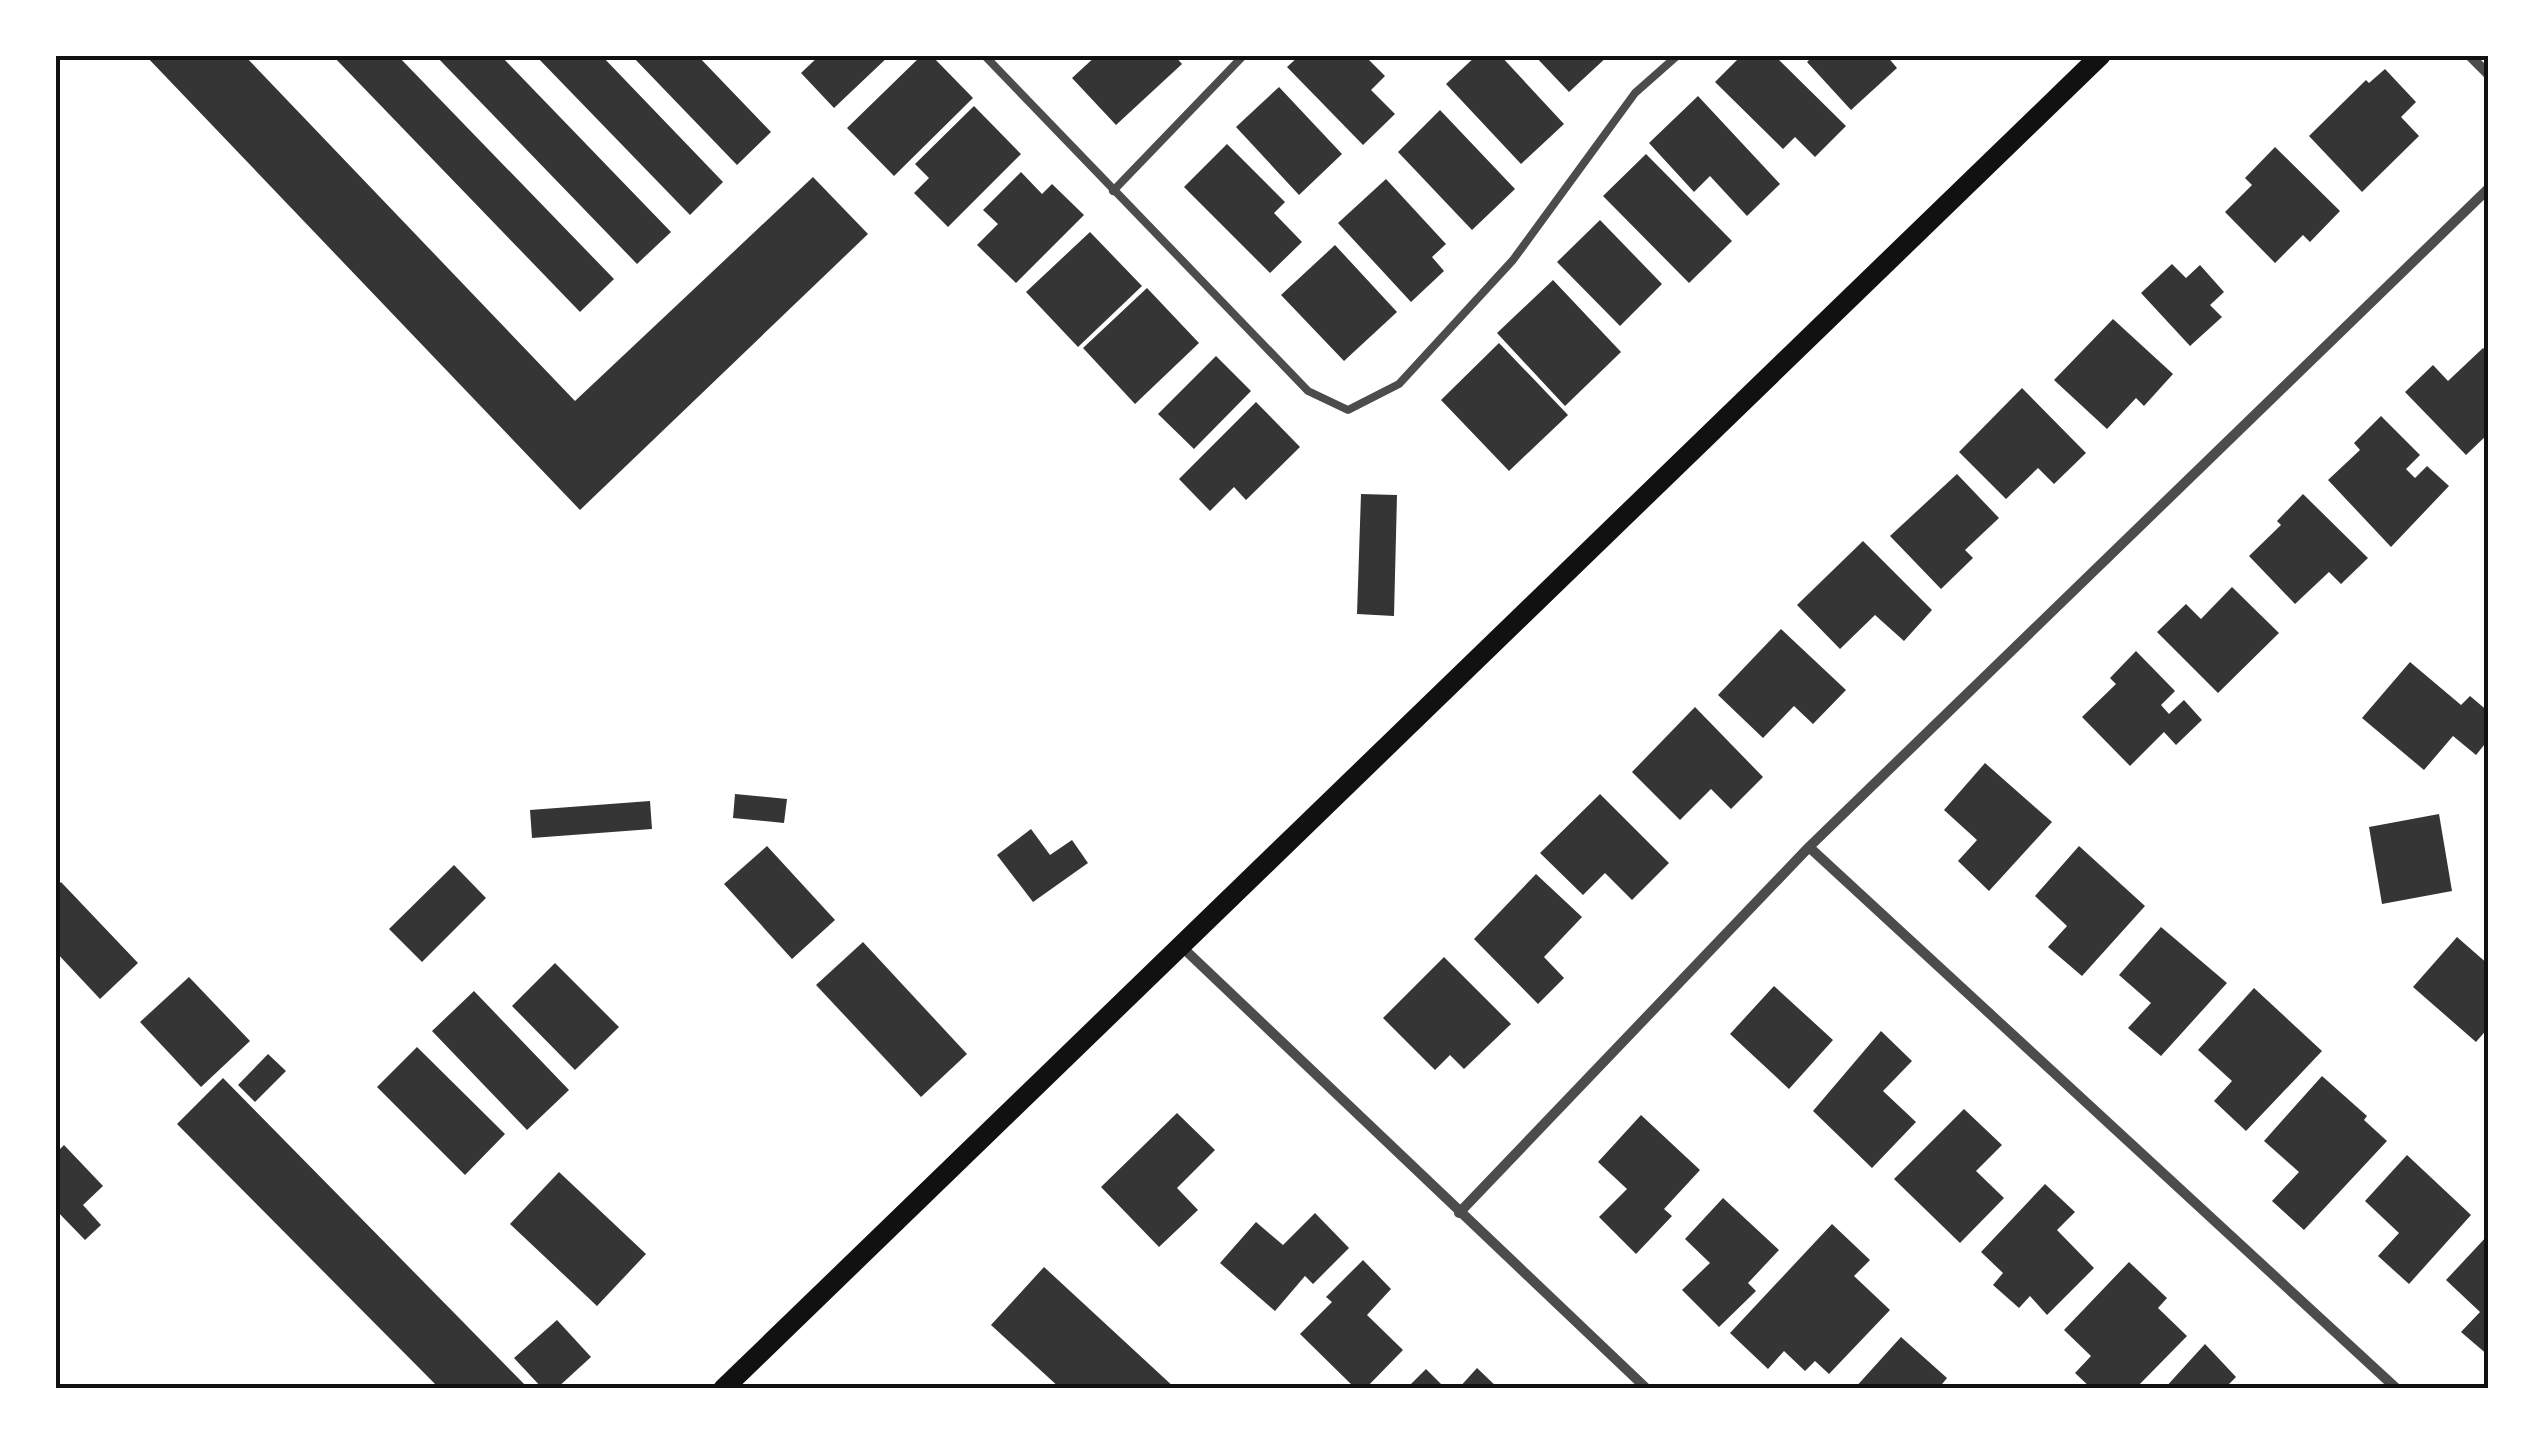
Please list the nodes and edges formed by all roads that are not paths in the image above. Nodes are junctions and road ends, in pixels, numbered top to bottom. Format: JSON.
{"nodes":[{"id":1,"x":984,"y":55,"type":"edge"},
{"id":2,"x":1244,"y":55,"type":"edge"},
{"id":3,"x":1678,"y":55,"type":"edge"},
{"id":4,"x":2101,"y":55,"type":"edge"},
{"id":5,"x":2469,"y":55,"type":"edge"},
{"id":6,"x":2489,"y":75,"type":"edge"},
{"id":7,"x":2489,"y":188,"type":"edge"},
{"id":8,"x":1113,"y":191,"type":"junction"},
{"id":9,"x":1808,"y":847,"type":"junction"},
{"id":10,"x":1182,"y":947,"type":"junction"},
{"id":11,"x":1459,"y":1212,"type":"junction"},
{"id":12,"x":723,"y":1389,"type":"edge"},
{"id":13,"x":1648,"y":1389,"type":"edge"},
{"id":14,"x":2397,"y":1389,"type":"edge"}],
"edges":[{"from":1,"to":8,"type":"lane"},
{"from":2,"to":8,"type":"lane"},
{"from":3,"to":8,"type":"lane"},
{"from":4,"to":10,"type":"main road"},
{"from":5,"to":6,"type":"street"},
{"from":7,"to":9,"type":"street"},
{"from":9,"to":11,"type":"street"},
{"from":9,"to":14,"type":"street"},
{"from":10,"to":11,"type":"street"},
{"from":10,"to":12,"type":"main road"},
{"from":11,"to":13,"type":"street"}]}
